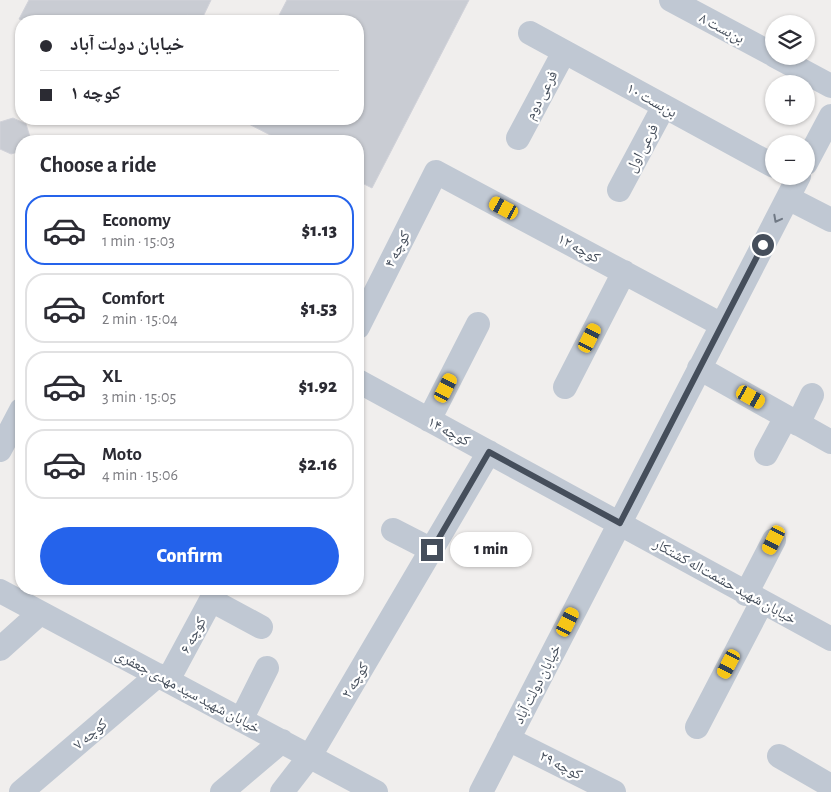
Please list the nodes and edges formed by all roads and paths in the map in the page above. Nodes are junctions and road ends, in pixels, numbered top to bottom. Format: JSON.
{"nodes":[{"id":1,"x":671,"y":0,"type":"edge"},
{"id":2,"x":530,"y":33,"type":"dead end"},
{"id":3,"x":765,"y":51,"type":"edge"},
{"id":4,"x":564,"y":52,"type":"junction"},
{"id":5,"x":792,"y":65,"type":"edge"},
{"id":6,"x":831,"y":86,"type":"edge"},
{"id":7,"x":664,"y":106,"type":"junction"},
{"id":8,"x":831,"y":116,"type":"edge"},
{"id":9,"x":518,"y":138,"type":"dead end"},
{"id":10,"x":815,"y":145,"type":"edge"},
{"id":11,"x":765,"y":161,"type":"edge"},
{"id":12,"x":436,"y":172,"type":"joint"},
{"id":13,"x":793,"y":185,"type":"edge"},
{"id":14,"x":803,"y":185,"type":"edge"},
{"id":15,"x":619,"y":190,"type":"dead end"},
{"id":16,"x":831,"y":220,"type":"edge"},
{"id":17,"x":624,"y":272,"type":"junction"},
{"id":18,"x":364,"y":315,"type":"edge"},
{"id":19,"x":478,"y":324,"type":"dead end"},
{"id":20,"x":722,"y":325,"type":"junction"},
{"id":21,"x":699,"y":368,"type":"junction"},
{"id":22,"x":364,"y":384,"type":"edge"},
{"id":23,"x":565,"y":387,"type":"dead end"},
{"id":24,"x":812,"y":395,"type":"dead end"},
{"id":25,"x":430,"y":420,"type":"junction"},
{"id":26,"x":792,"y":420,"type":"junction"},
{"id":27,"x":15,"y":421,"type":"edge"},
{"id":28,"x":831,"y":442,"type":"edge"},
{"id":29,"x":0,"y":450,"type":"edge"},
{"id":30,"x":489,"y":452,"type":"junction"},
{"id":31,"x":766,"y":454,"type":"dead end"},
{"id":32,"x":620,"y":523,"type":"junction"},
{"id":33,"x":393,"y":530,"type":"dead end"},
{"id":34,"x":774,"y":540,"type":"dead end"},
{"id":35,"x":432,"y":550,"type":"junction"},
{"id":36,"x":0,"y":591,"type":"edge"},
{"id":37,"x":213,"y":595,"type":"edge"},
{"id":38,"x":215,"y":595,"type":"edge"},
{"id":39,"x":754,"y":598,"type":"junction"},
{"id":40,"x":40,"y":613,"type":"junction"},
{"id":41,"x":261,"y":627,"type":"dead end"},
{"id":42,"x":831,"y":639,"type":"edge"},
{"id":43,"x":0,"y":649,"type":"edge"},
{"id":44,"x":267,"y":668,"type":"dead end"},
{"id":45,"x":163,"y":678,"type":"junction"},
{"id":46,"x":241,"y":720,"type":"junction"},
{"id":47,"x":697,"y":726,"type":"dead end"},
{"id":48,"x":508,"y":739,"type":"junction"},
{"id":49,"x":282,"y":741,"type":"junction"},
{"id":50,"x":310,"y":756,"type":"junction"},
{"id":51,"x":778,"y":756,"type":"dead end"},
{"id":52,"x":348,"y":785,"type":"edge"},
{"id":53,"x":831,"y":786,"type":"edge"},
{"id":54,"x":21,"y":792,"type":"edge"},
{"id":55,"x":222,"y":792,"type":"edge"},
{"id":56,"x":282,"y":792,"type":"edge"},
{"id":57,"x":376,"y":792,"type":"edge"},
{"id":58,"x":481,"y":792,"type":"edge"},
{"id":59,"x":614,"y":792,"type":"edge"}],
"edges":[{"from":1,"to":3,"type":"street","name":"بن‌بست ۸"},
{"from":2,"to":4,"type":"street","name":"بن‌بست ۱۰"},
{"from":4,"to":7,"type":"street","name":"بن‌بست ۱۰"},
{"from":4,"to":9,"type":"street","name":"فرعی دوم"},
{"from":5,"to":6,"type":"street","name":"بن‌بست ۸"},
{"from":7,"to":11,"type":"street","name":"بن‌بست ۱۰"},
{"from":7,"to":15,"type":"street","name":"فرعی اول"},
{"from":8,"to":10,"type":"street","name":"خیابان دولت آباد"},
{"from":12,"to":17,"type":"street","name":"کوچه ۱۲"},
{"from":12,"to":18,"type":"street","name":"کوچه ۴"},
{"from":13,"to":20,"type":"street","name":"خیابان دولت آباد","one_way":true},
{"from":14,"to":16,"type":"street"},
{"from":17,"to":20,"type":"street","name":"کوچه ۱۲"},
{"from":17,"to":23,"type":"street"},
{"from":19,"to":25,"type":"street"},
{"from":20,"to":21,"type":"street","name":"خیابان دولت آباد"},
{"from":21,"to":26,"type":"street"},
{"from":21,"to":32,"type":"street","name":"خیابان دولت آباد"},
{"from":22,"to":25,"type":"street","name":"کوچه ۱۴"},
{"from":24,"to":26,"type":"street"},
{"from":25,"to":30,"type":"street","name":"کوچه ۱۴"},
{"from":26,"to":28,"type":"street"},
{"from":26,"to":31,"type":"street"},
{"from":27,"to":29,"type":"street"},
{"from":30,"to":32,"type":"street","name":"کوچه ۱۴"},
{"from":30,"to":35,"type":"street","name":"کوچه ۲"},
{"from":32,"to":39,"type":"street","name":"خیابان شهید حشمت‌اله کشتکار"},
{"from":32,"to":48,"type":"street","name":"خیابان دولت آباد"},
{"from":33,"to":35,"type":"street"},
{"from":34,"to":39,"type":"street"},
{"from":35,"to":50,"type":"street","name":"کوچه ۲"},
{"from":36,"to":40,"type":"street","name":"خیابان شهید سید مهدی جعفری"},
{"from":37,"to":45,"type":"street","name":"کوچه ۶"},
{"from":38,"to":41,"type":"street"},
{"from":39,"to":42,"type":"street","name":"خیابان شهید حشمت‌اله کشتکار"},
{"from":39,"to":47,"type":"street"},
{"from":40,"to":43,"type":"street"},
{"from":40,"to":45,"type":"street","name":"خیابان شهید سید مهدی جعفری"},
{"from":44,"to":46,"type":"street"},
{"from":45,"to":46,"type":"street","name":"خیابان شهید سید مهدی جعفری"},
{"from":45,"to":54,"type":"street","name":"کوچه ۷"},
{"from":46,"to":49,"type":"street","name":"خیابان شهید سید مهدی جعفری"},
{"from":48,"to":58,"type":"street","name":"خیابان دولت آباد"},
{"from":48,"to":59,"type":"street","name":"کوچه ۲۹"},
{"from":49,"to":50,"type":"street","name":"خیابان شهید سید مهدی جعفری"},
{"from":49,"to":55,"type":"street"},
{"from":50,"to":52,"type":"street","name":"خیابان شهید سید مهدی جعفری"},
{"from":50,"to":56,"type":"street","name":"کوچه ۲"},
{"from":51,"to":53,"type":"street"},
{"from":52,"to":57,"type":"street","name":"خیابان شهید سید مهدی جعفری"}]}
